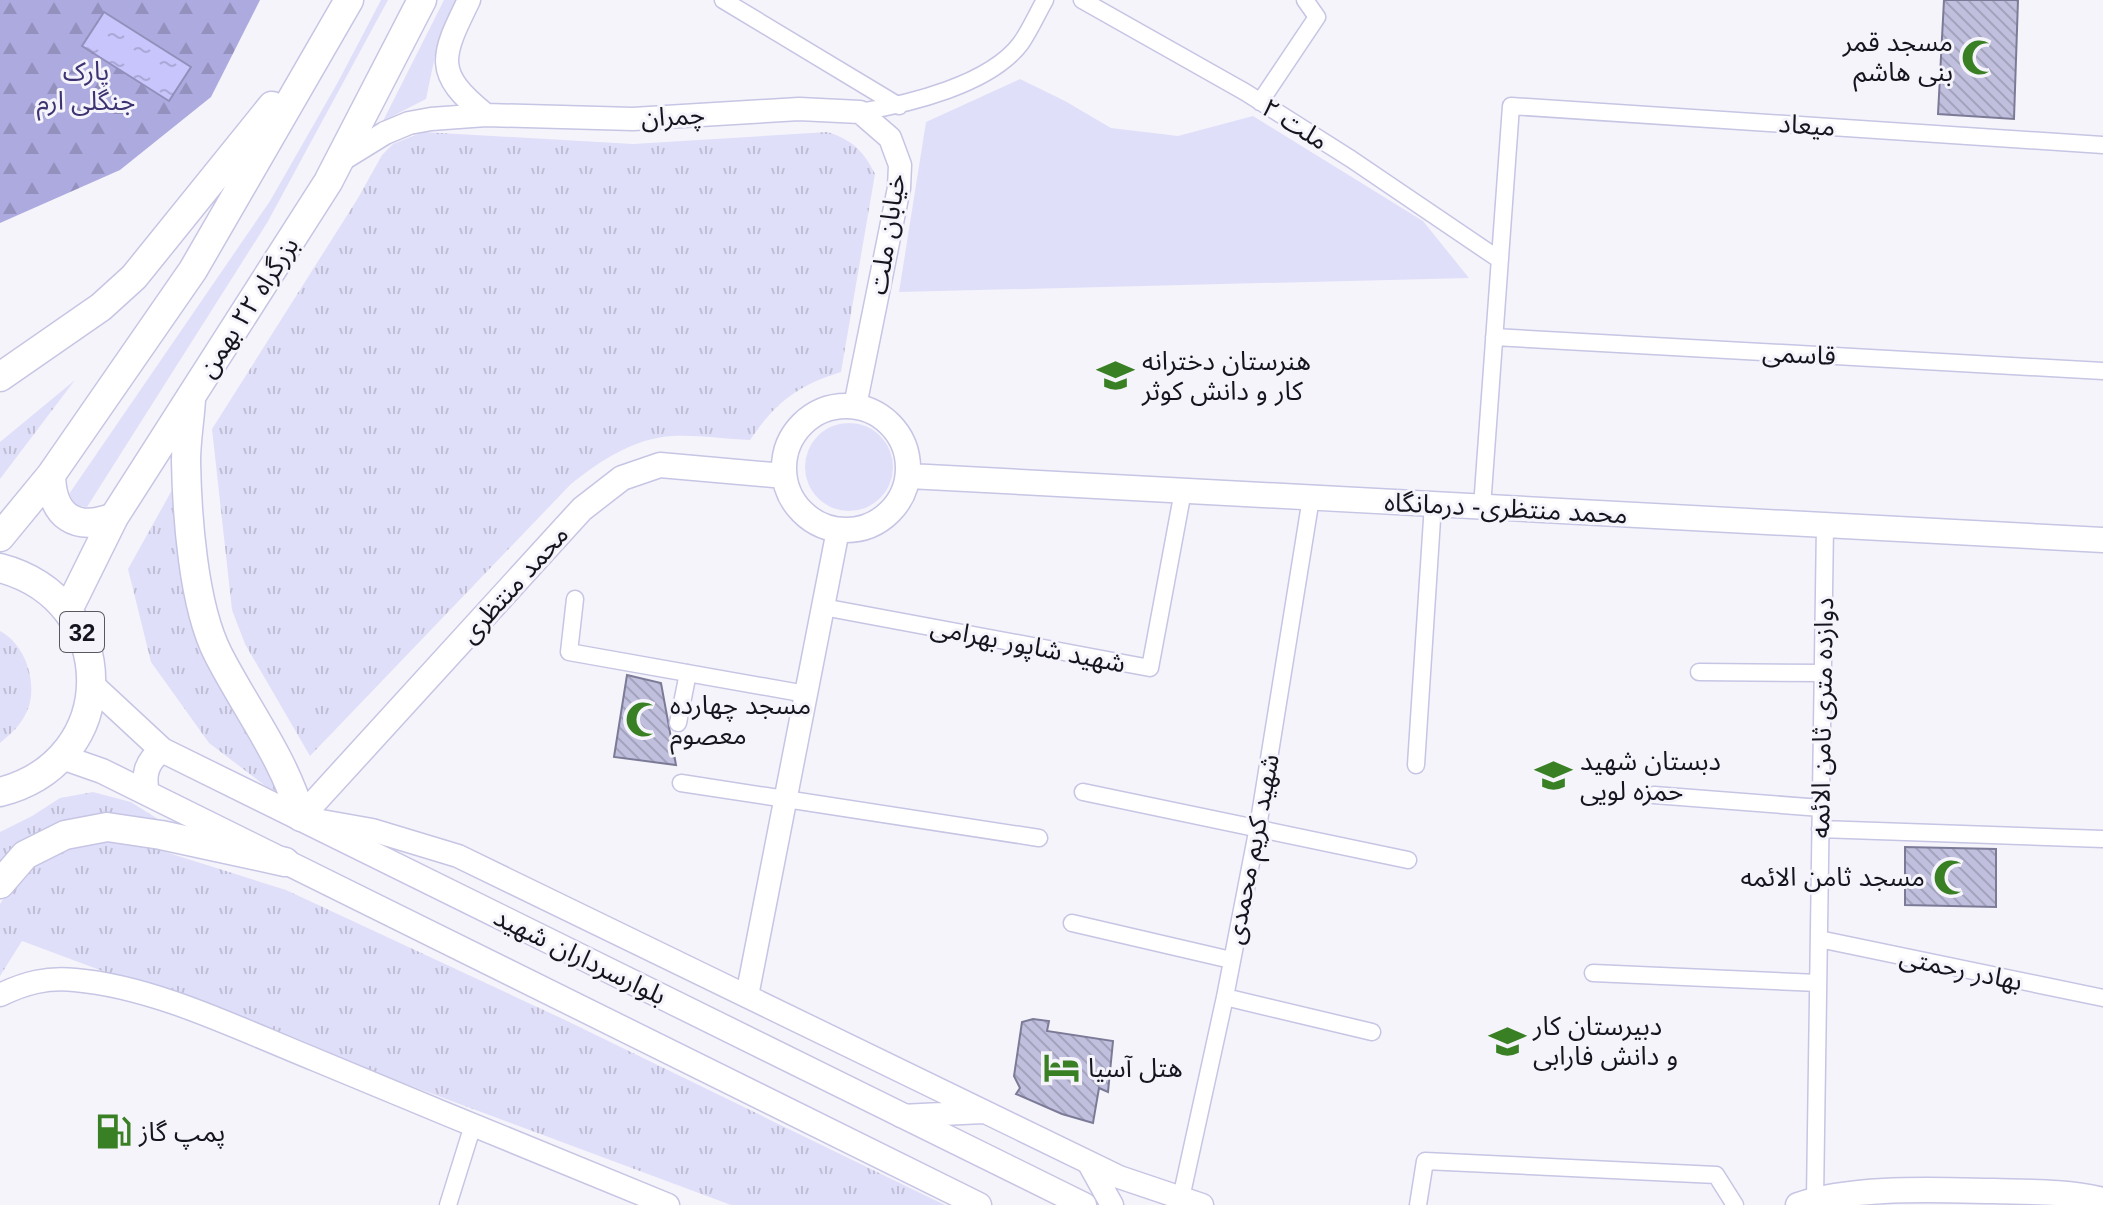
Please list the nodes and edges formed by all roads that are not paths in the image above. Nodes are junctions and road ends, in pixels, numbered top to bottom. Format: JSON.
{"nodes":[{"id":1,"x":349,"y":0,"type":"edge"},
{"id":2,"x":422,"y":0,"type":"edge"},
{"id":3,"x":469,"y":0,"type":"edge"},
{"id":4,"x":723,"y":0,"type":"edge"},
{"id":5,"x":1045,"y":0,"type":"edge"},
{"id":6,"x":1082,"y":0,"type":"edge"},
{"id":7,"x":1305,"y":0,"type":"edge"},
{"id":8,"x":335,"y":27,"type":"junction"},
{"id":9,"x":1260,"y":102,"type":"junction"},
{"id":10,"x":899,"y":106,"type":"junction"},
{"id":11,"x":860,"y":112,"type":"junction"},
{"id":12,"x":486,"y":115,"type":"junction"},
{"id":13,"x":2103,"y":145,"type":"edge"},
{"id":14,"x":338,"y":162,"type":"junction"},
{"id":15,"x":1500,"y":260,"type":"junction"},
{"id":16,"x":1494,"y":337,"type":"junction"},
{"id":17,"x":2103,"y":371,"type":"edge"},
{"id":18,"x":0,"y":377,"type":"edge"},
{"id":19,"x":192,"y":393,"type":"junction"},
{"id":20,"x":855,"y":406,"type":"junction"},
{"id":21,"x":51,"y":475,"type":"junction"},
{"id":22,"x":784,"y":476,"type":"junction"},
{"id":23,"x":909,"y":476,"type":"junction"},
{"id":24,"x":1183,"y":491,"type":"junction"},
{"id":25,"x":1311,"y":498,"type":"junction"},
{"id":26,"x":1433,"y":504,"type":"junction"},
{"id":27,"x":1482,"y":507,"type":"junction"},
{"id":28,"x":114,"y":517,"type":"junction"},
{"id":29,"x":1825,"y":525,"type":"junction"},
{"id":30,"x":838,"y":530,"type":"junction"},
{"id":31,"x":0,"y":537,"type":"edge"},
{"id":32,"x":2103,"y":540,"type":"edge"},
{"id":33,"x":0,"y":568,"type":"edge"},
{"id":34,"x":575,"y":599,"type":"dead end"},
{"id":35,"x":823,"y":607,"type":"junction"},
{"id":36,"x":68,"y":610,"type":"junction"},
{"id":37,"x":1699,"y":672,"type":"dead end"},
{"id":38,"x":688,"y":673,"type":"junction"},
{"id":39,"x":1823,"y":673,"type":"junction"},
{"id":40,"x":92,"y":685,"type":"junction"},
{"id":41,"x":806,"y":694,"type":"junction"},
{"id":42,"x":678,"y":723,"type":"dead end"},
{"id":43,"x":162,"y":750,"type":"junction"},
{"id":44,"x":62,"y":757,"type":"junction"},
{"id":45,"x":1416,"y":765,"type":"dead end"},
{"id":46,"x":681,"y":783,"type":"dead end"},
{"id":47,"x":0,"y":792,"type":"edge"},
{"id":48,"x":1083,"y":792,"type":"dead end"},
{"id":49,"x":147,"y":793,"type":"junction"},
{"id":50,"x":1654,"y":795,"type":"dead end"},
{"id":51,"x":785,"y":800,"type":"junction"},
{"id":52,"x":1821,"y":808,"type":"junction"},
{"id":53,"x":301,"y":817,"type":"junction"},
{"id":54,"x":1258,"y":827,"type":"junction"},
{"id":55,"x":1820,"y":829,"type":"junction"},
{"id":56,"x":1039,"y":838,"type":"dead end"},
{"id":57,"x":2103,"y":839,"type":"edge"},
{"id":58,"x":1408,"y":860,"type":"dead end"},
{"id":59,"x":285,"y":862,"type":"junction"},
{"id":60,"x":0,"y":884,"type":"edge"},
{"id":61,"x":1072,"y":923,"type":"dead end"},
{"id":62,"x":1819,"y":939,"type":"junction"},
{"id":63,"x":1231,"y":960,"type":"junction"},
{"id":64,"x":1593,"y":973,"type":"dead end"},
{"id":65,"x":1818,"y":983,"type":"junction"},
{"id":66,"x":0,"y":995,"type":"edge"},
{"id":67,"x":747,"y":996,"type":"junction"},
{"id":68,"x":1225,"y":997,"type":"junction"},
{"id":69,"x":2103,"y":998,"type":"edge"},
{"id":70,"x":1372,"y":1032,"type":"dead end"},
{"id":71,"x":985,"y":1112,"type":"junction"},
{"id":72,"x":901,"y":1116,"type":"junction"},
{"id":73,"x":473,"y":1125,"type":"junction"},
{"id":74,"x":1088,"y":1162,"type":"junction"},
{"id":75,"x":2103,"y":1200,"type":"edge"},
{"id":76,"x":1191,"y":1202,"type":"edge"},
{"id":77,"x":1807,"y":1202,"type":"edge"},
{"id":78,"x":448,"y":1205,"type":"edge"},
{"id":79,"x":668,"y":1205,"type":"edge"},
{"id":80,"x":979,"y":1205,"type":"edge"},
{"id":81,"x":1084,"y":1205,"type":"edge"},
{"id":82,"x":1112,"y":1205,"type":"edge"},
{"id":83,"x":1418,"y":1205,"type":"edge"},
{"id":84,"x":1735,"y":1205,"type":"edge"}],
"edges":[{"from":1,"to":8,"type":"highway"},
{"from":2,"to":14,"type":"highway","name":"بزرگراه ۲۲ بهمن"},
{"from":3,"to":12,"type":"street"},
{"from":4,"to":10,"type":"street"},
{"from":5,"to":10,"type":"street"},
{"from":6,"to":9,"type":"street","name":"ملت ۲"},
{"from":7,"to":9,"type":"street"},
{"from":8,"to":18,"type":"highway"},
{"from":8,"to":21,"type":"highway"},
{"from":9,"to":15,"type":"street","name":"ملت ۲"},
{"from":10,"to":11,"type":"street"},
{"from":11,"to":12,"type":"street","name":"چمران"},
{"from":11,"to":20,"type":"street","name":"خیابان ملت"},
{"from":12,"to":14,"type":"street","name":"چمران"},
{"from":13,"to":15,"type":"street","name":"میعاد"},
{"from":14,"to":19,"type":"highway","name":"بزرگراه ۲۲ بهمن"},
{"from":15,"to":16,"type":"street"},
{"from":16,"to":17,"type":"street","name":"قاسمی"},
{"from":16,"to":27,"type":"street"},
{"from":19,"to":28,"type":"highway","name":"بزرگراه ۲۲ بهمن"},
{"from":19,"to":53,"type":"highway"},
{"from":20,"to":22,"type":"main road"},
{"from":20,"to":23,"type":"main road"},
{"from":21,"to":28,"type":"highway"},
{"from":21,"to":31,"type":"highway"},
{"from":22,"to":30,"type":"main road"},
{"from":22,"to":53,"type":"main road","name":"محمد منتظری"},
{"from":23,"to":24,"type":"main road","name":"محمد منتظری- درمانگاه"},
{"from":23,"to":30,"type":"main road"},
{"from":24,"to":25,"type":"main road","name":"محمد منتظری- درمانگاه"},
{"from":24,"to":35,"type":"street","name":"شهید شاپور بهرامی"},
{"from":25,"to":26,"type":"main road","name":"محمد منتظری- درمانگاه"},
{"from":25,"to":54,"type":"street","name":"شهید کریم محمدی"},
{"from":26,"to":27,"type":"main road","name":"محمد منتظری- درمانگاه"},
{"from":26,"to":45,"type":"street"},
{"from":27,"to":29,"type":"main road","name":"محمد منتظری- درمانگاه"},
{"from":28,"to":36,"type":"highway","name":"بزرگراه ۲۲ بهمن"},
{"from":29,"to":32,"type":"main road","name":"محمد منتظری- درمانگاه"},
{"from":29,"to":39,"type":"street","name":"دوازده متری ثامن الائمه"},
{"from":30,"to":35,"type":"street"},
{"from":33,"to":36,"type":"highway","number":"32"},
{"from":34,"to":38,"type":"street"},
{"from":35,"to":41,"type":"street"},
{"from":36,"to":40,"type":"highway","number":"32"},
{"from":37,"to":39,"type":"street"},
{"from":38,"to":41,"type":"street"},
{"from":38,"to":42,"type":"street"},
{"from":39,"to":52,"type":"street","name":"دوازده متری ثامن الائمه"},
{"from":40,"to":43,"type":"main road","name":"بلوارسرداران شهید"},
{"from":40,"to":44,"type":"highway","number":"32"},
{"from":41,"to":51,"type":"street"},
{"from":43,"to":49,"type":"main road"},
{"from":43,"to":53,"type":"main road","name":"بلوارسرداران شهید"},
{"from":44,"to":47,"type":"highway","number":"32"},
{"from":44,"to":49,"type":"main road","name":"بلوارسرداران شهید"},
{"from":46,"to":51,"type":"street"},
{"from":48,"to":54,"type":"street"},
{"from":49,"to":59,"type":"main road","name":"بلوارسرداران شهید"},
{"from":50,"to":52,"type":"street"},
{"from":51,"to":56,"type":"street"},
{"from":51,"to":67,"type":"street"},
{"from":52,"to":55,"type":"street","name":"دوازده متری ثامن الائمه"},
{"from":53,"to":67,"type":"street"},
{"from":53,"to":72,"type":"main road","name":"بلوارسرداران شهید"},
{"from":54,"to":58,"type":"street"},
{"from":54,"to":63,"type":"street","name":"شهید کریم محمدی"},
{"from":55,"to":57,"type":"street"},
{"from":55,"to":62,"type":"street","name":"دوازده متری ثامن الائمه"},
{"from":59,"to":60,"type":"highway"},
{"from":59,"to":80,"type":"main road","name":"بلوارسرداران شهید"},
{"from":61,"to":63,"type":"street"},
{"from":62,"to":65,"type":"street","name":"دوازده متری ثامن الائمه"},
{"from":62,"to":69,"type":"street","name":"بهادر رحمتی"},
{"from":63,"to":68,"type":"street","name":"شهید کریم محمدی"},
{"from":64,"to":65,"type":"street"},
{"from":65,"to":77,"type":"street","name":"دوازده متری ثامن الائمه"},
{"from":66,"to":73,"type":"street"},
{"from":67,"to":71,"type":"street"},
{"from":68,"to":70,"type":"street"},
{"from":68,"to":76,"type":"street","name":"شهید کریم محمدی"},
{"from":71,"to":72,"type":"street"},
{"from":71,"to":74,"type":"street"},
{"from":72,"to":81,"type":"main road","name":"بلوارسرداران شهید"},
{"from":73,"to":78,"type":"street"},
{"from":73,"to":79,"type":"street"},
{"from":74,"to":76,"type":"street"},
{"from":74,"to":82,"type":"street"},
{"from":75,"to":77,"type":"main road"},
{"from":83,"to":84,"type":"street"}]}
